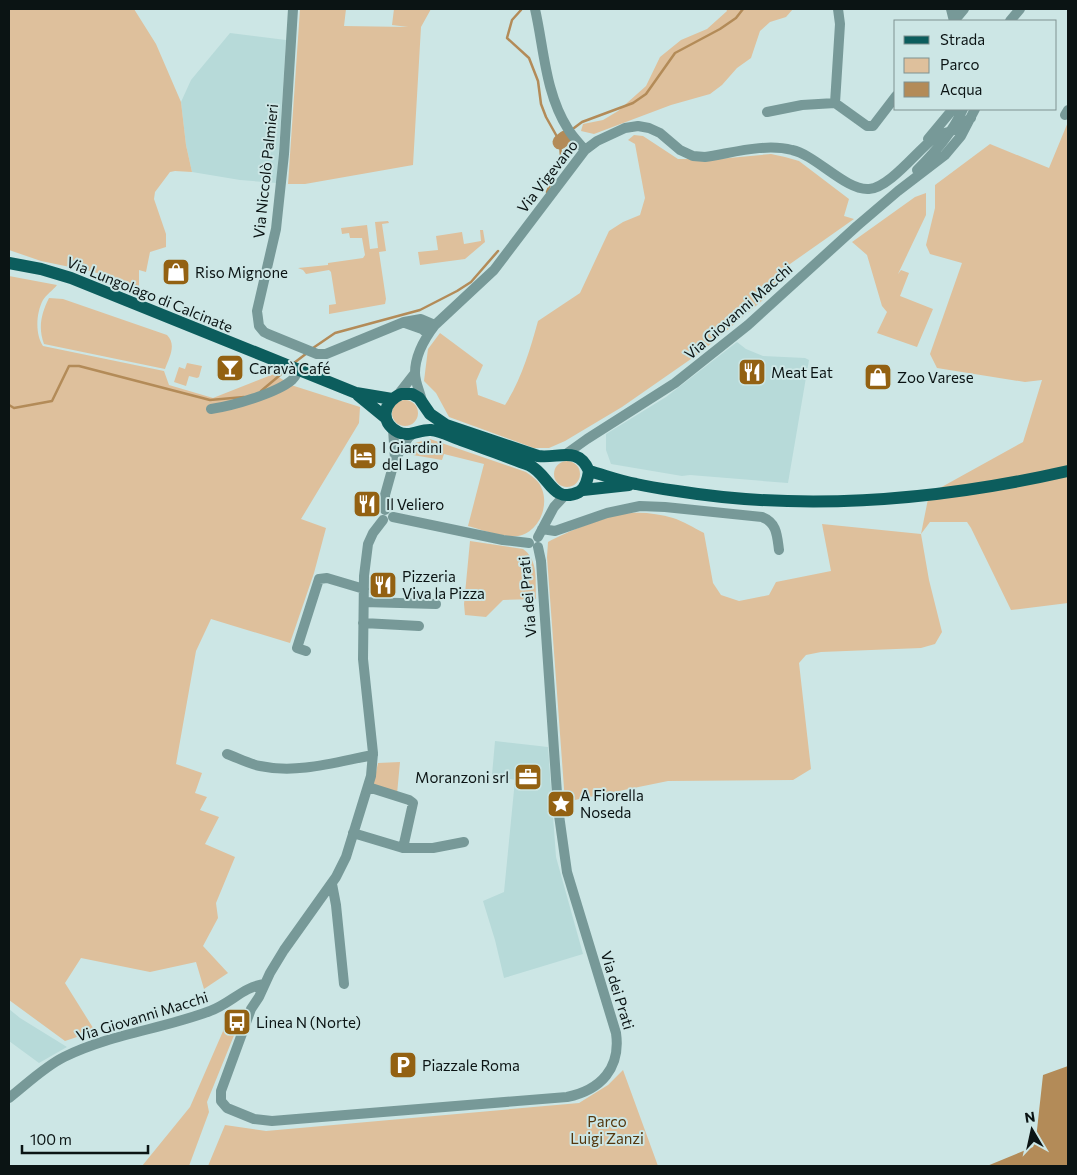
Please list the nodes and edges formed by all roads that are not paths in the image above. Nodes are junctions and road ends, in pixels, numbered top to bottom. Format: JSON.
{"nodes":[{"id":1,"x":293,"y":9,"type":"edge"},
{"id":2,"x":535,"y":9,"type":"edge"},
{"id":3,"x":838,"y":9,"type":"edge"},
{"id":4,"x":964,"y":9,"type":"edge"},
{"id":5,"x":1020,"y":9,"type":"edge"},
{"id":6,"x":955,"y":20,"type":"edge"},
{"id":7,"x":1011,"y":20,"type":"edge"},
{"id":8,"x":894,"y":99,"type":"edge"},
{"id":9,"x":835,"y":103,"type":"junction"},
{"id":10,"x":952,"y":110,"type":"edge"},
{"id":11,"x":962,"y":110,"type":"edge"},
{"id":12,"x":767,"y":112,"type":"dead end"},
{"id":13,"x":973,"y":114,"type":"edge"},
{"id":14,"x":950,"y":132,"type":"junction"},
{"id":15,"x":920,"y":149,"type":"junction"},
{"id":16,"x":585,"y":150,"type":"junction"},
{"id":17,"x":898,"y":191,"type":"junction"},
{"id":18,"x":9,"y":263,"type":"edge"},
{"id":19,"x":404,"y":322,"type":"junction"},
{"id":20,"x":435,"y":325,"type":"junction"},
{"id":21,"x":428,"y":334,"type":"junction"},
{"id":22,"x":298,"y":369,"type":"junction"},
{"id":23,"x":415,"y":373,"type":"junction"},
{"id":24,"x":356,"y":393,"type":"junction"},
{"id":25,"x":394,"y":398,"type":"junction"},
{"id":26,"x":422,"y":401,"type":"junction"},
{"id":27,"x":211,"y":408,"type":"dead end"},
{"id":28,"x":386,"y":418,"type":"junction"},
{"id":29,"x":393,"y":429,"type":"junction"},
{"id":30,"x":414,"y":433,"type":"junction"},
{"id":31,"x":586,"y":439,"type":"junction"},
{"id":32,"x":566,"y":454,"type":"junction"},
{"id":33,"x":395,"y":459,"type":"junction"},
{"id":34,"x":586,"y":466,"type":"junction"},
{"id":35,"x":1068,"y":471,"type":"edge"},
{"id":36,"x":636,"y":484,"type":"junction"},
{"id":37,"x":550,"y":487,"type":"junction"},
{"id":38,"x":583,"y":490,"type":"junction"},
{"id":39,"x":566,"y":494,"type":"junction"},
{"id":40,"x":550,"y":514,"type":"junction"},
{"id":41,"x":387,"y":516,"type":"junction"},
{"id":42,"x":537,"y":539,"type":"junction"},
{"id":43,"x":779,"y":550,"type":"dead end"},
{"id":44,"x":364,"y":589,"type":"junction"},
{"id":45,"x":364,"y":602,"type":"junction"},
{"id":46,"x":436,"y":604,"type":"dead end"},
{"id":47,"x":363,"y":623,"type":"junction"},
{"id":48,"x":419,"y":626,"type":"dead end"},
{"id":49,"x":306,"y":651,"type":"dead end"},
{"id":50,"x":227,"y":754,"type":"dead end"},
{"id":51,"x":373,"y":755,"type":"junction"},
{"id":52,"x":368,"y":787,"type":"junction"},
{"id":53,"x":353,"y":833,"type":"junction"},
{"id":54,"x":464,"y":842,"type":"dead end"},
{"id":55,"x":402,"y":848,"type":"junction"},
{"id":56,"x":332,"y":884,"type":"junction"},
{"id":57,"x":264,"y":984,"type":"junction"},
{"id":58,"x":344,"y":984,"type":"dead end"},
{"id":59,"x":9,"y":1098,"type":"edge"}],
"edges":[{"from":1,"to":19,"type":"street","name":"Via Niccolò Palmieri"},
{"from":2,"to":16,"type":"street"},
{"from":3,"to":9,"type":"street"},
{"from":4,"to":6,"type":"street"},
{"from":5,"to":7,"type":"street"},
{"from":8,"to":9,"type":"street"},
{"from":9,"to":12,"type":"street"},
{"from":10,"to":15,"type":"street","name":"Via Vigevano"},
{"from":11,"to":14,"type":"street","name":"Via Giovanni Macchi"},
{"from":13,"to":14,"type":"street","name":"Via Vigevano"},
{"from":13,"to":17,"type":"street","name":"Via Giovanni Macchi"},
{"from":14,"to":15,"type":"street","name":"Via Vigevano"},
{"from":14,"to":17,"type":"street","name":"Via Giovanni Macchi"},
{"from":15,"to":16,"type":"street","name":"Via Vigevano"},
{"from":16,"to":20,"type":"street","name":"Via Vigevano"},
{"from":17,"to":31,"type":"street","name":"Via Giovanni Macchi"},
{"from":18,"to":22,"type":"main road","name":"Via Lungolago di Calcinate"},
{"from":19,"to":20,"type":"street","name":"Via Niccolò Palmieri"},
{"from":19,"to":21,"type":"street"},
{"from":20,"to":21,"type":"street","name":"Via Vigevano"},
{"from":21,"to":23,"type":"street","name":"Via Vigevano"},
{"from":22,"to":24,"type":"main road","name":"Via Lungolago di Calcinate"},
{"from":22,"to":27,"type":"street"},
{"from":23,"to":25,"type":"street","name":"Via Vigevano"},
{"from":23,"to":26,"type":"street","name":"Via Vigevano"},
{"from":24,"to":25,"type":"main road"},
{"from":24,"to":28,"type":"main road"},
{"from":25,"to":26,"type":"main road"},
{"from":25,"to":28,"type":"main road"},
{"from":26,"to":32,"type":"main road"},
{"from":28,"to":29,"type":"main road"},
{"from":29,"to":30,"type":"main road"},
{"from":29,"to":33,"type":"street"},
{"from":30,"to":33,"type":"street"},
{"from":30,"to":37,"type":"main road"},
{"from":31,"to":32,"type":"street","name":"Via Giovanni Macchi"},
{"from":31,"to":34,"type":"street"},
{"from":32,"to":34,"type":"main road"},
{"from":33,"to":41,"type":"street"},
{"from":34,"to":36,"type":"main road"},
{"from":34,"to":38,"type":"main road"},
{"from":35,"to":36,"type":"main road"},
{"from":36,"to":38,"type":"main road"},
{"from":37,"to":39,"type":"main road"},
{"from":37,"to":40,"type":"street"},
{"from":38,"to":39,"type":"main road"},
{"from":39,"to":40,"type":"street"},
{"from":40,"to":42,"type":"street"},
{"from":41,"to":42,"type":"street"},
{"from":41,"to":44,"type":"street"},
{"from":42,"to":43,"type":"street"},
{"from":42,"to":57,"type":"street","name":"Via dei Prati"},
{"from":44,"to":45,"type":"street"},
{"from":44,"to":49,"type":"street"},
{"from":45,"to":46,"type":"street"},
{"from":45,"to":47,"type":"street"},
{"from":47,"to":48,"type":"street"},
{"from":47,"to":51,"type":"street"},
{"from":50,"to":51,"type":"street"},
{"from":51,"to":52,"type":"street"},
{"from":52,"to":53,"type":"street"},
{"from":52,"to":55,"type":"street"},
{"from":53,"to":55,"type":"street"},
{"from":53,"to":56,"type":"street"},
{"from":54,"to":55,"type":"street"},
{"from":56,"to":57,"type":"street"},
{"from":56,"to":58,"type":"street"},
{"from":57,"to":59,"type":"street","name":"Via Giovanni Macchi"}]}
